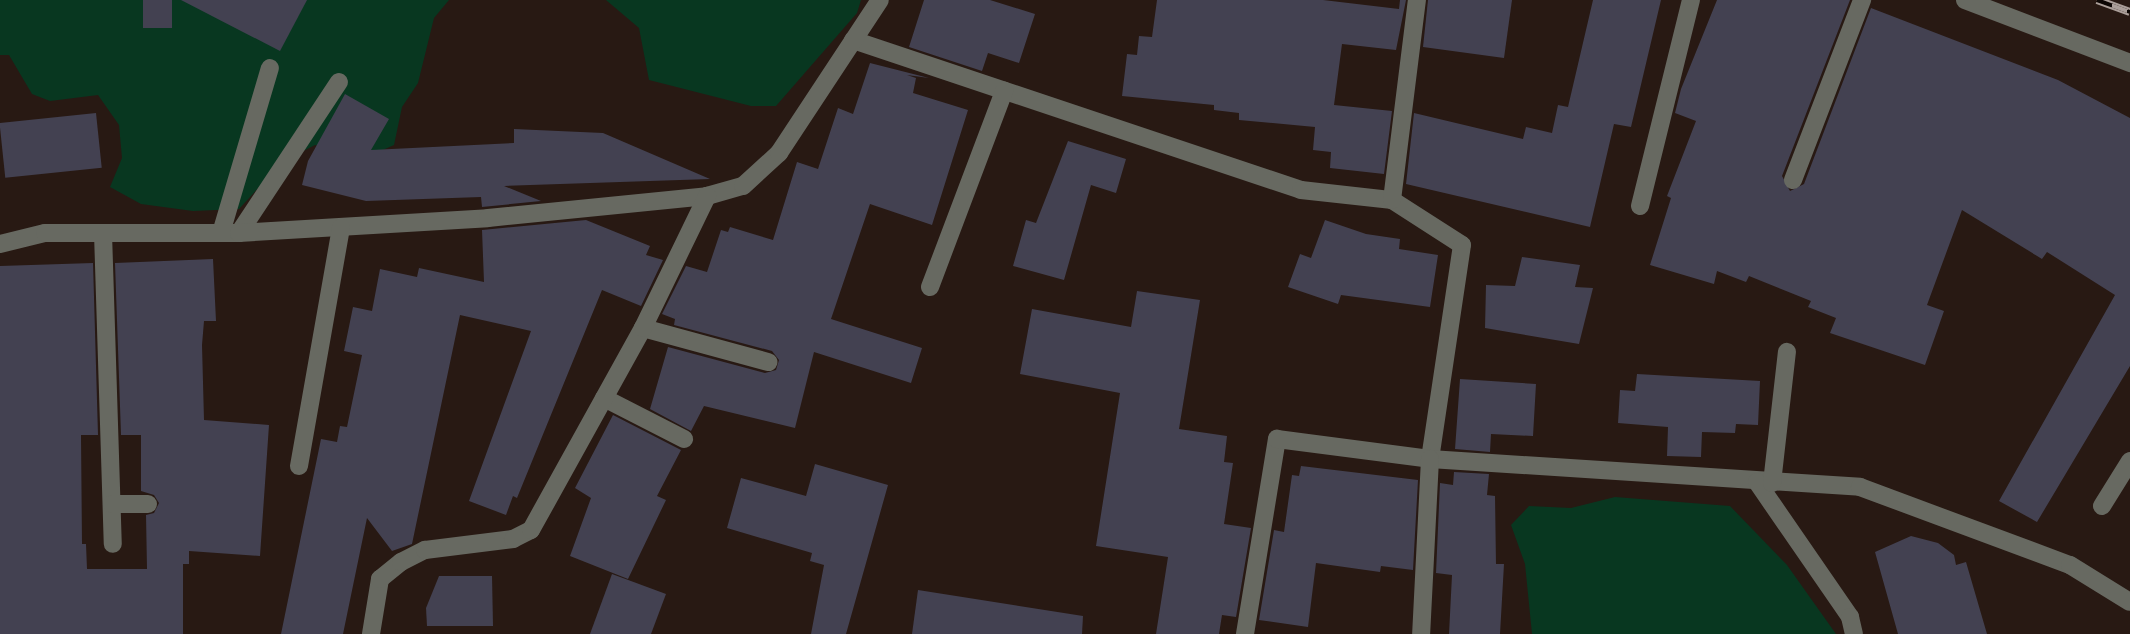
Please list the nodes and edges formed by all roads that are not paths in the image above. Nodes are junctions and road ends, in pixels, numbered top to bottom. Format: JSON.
{"nodes":[{"id":1,"x":880,"y":0,"type":"edge"},
{"id":2,"x":1417,"y":0,"type":"edge"},
{"id":3,"x":1691,"y":0,"type":"edge"},
{"id":4,"x":1862,"y":0,"type":"edge"},
{"id":5,"x":1965,"y":0,"type":"edge"},
{"id":6,"x":853,"y":40,"type":"junction"},
{"id":7,"x":2130,"y":63,"type":"edge"},
{"id":8,"x":270,"y":68,"type":"dead end"},
{"id":9,"x":340,"y":82,"type":"dead end"},
{"id":10,"x":1004,"y":91,"type":"junction"},
{"id":11,"x":1793,"y":180,"type":"dead end"},
{"id":12,"x":707,"y":196,"type":"junction"},
{"id":13,"x":1391,"y":200,"type":"junction"},
{"id":14,"x":1640,"y":206,"type":"dead end"},
{"id":15,"x":341,"y":228,"type":"junction"},
{"id":16,"x":103,"y":233,"type":"junction"},
{"id":17,"x":230,"y":233,"type":"junction"},
{"id":18,"x":0,"y":244,"type":"edge"},
{"id":19,"x":929,"y":287,"type":"dead end"},
{"id":20,"x":643,"y":328,"type":"junction"},
{"id":21,"x":1787,"y":352,"type":"dead end"},
{"id":22,"x":768,"y":362,"type":"dead end"},
{"id":23,"x":604,"y":398,"type":"junction"},
{"id":24,"x":684,"y":439,"type":"dead end"},
{"id":25,"x":1430,"y":459,"type":"junction"},
{"id":26,"x":2130,"y":461,"type":"edge"},
{"id":27,"x":299,"y":466,"type":"dead end"},
{"id":28,"x":1764,"y":483,"type":"junction"},
{"id":29,"x":148,"y":504,"type":"dead end"},
{"id":30,"x":112,"y":505,"type":"junction"},
{"id":31,"x":2102,"y":506,"type":"dead end"},
{"id":32,"x":113,"y":544,"type":"dead end"},
{"id":33,"x":2130,"y":602,"type":"edge"},
{"id":34,"x":371,"y":634,"type":"edge"},
{"id":35,"x":1245,"y":634,"type":"edge"},
{"id":36,"x":1421,"y":634,"type":"edge"},
{"id":37,"x":1854,"y":634,"type":"edge"}],
"edges":[{"from":1,"to":6,"type":"street"},
{"from":2,"to":13,"type":"street"},
{"from":3,"to":14,"type":"street"},
{"from":4,"to":11,"type":"street"},
{"from":5,"to":7,"type":"street"},
{"from":6,"to":10,"type":"street"},
{"from":6,"to":12,"type":"street"},
{"from":8,"to":17,"type":"street"},
{"from":9,"to":17,"type":"street"},
{"from":10,"to":13,"type":"street"},
{"from":10,"to":19,"type":"street"},
{"from":12,"to":15,"type":"street"},
{"from":12,"to":20,"type":"street"},
{"from":13,"to":25,"type":"street"},
{"from":15,"to":17,"type":"street"},
{"from":15,"to":27,"type":"street"},
{"from":16,"to":17,"type":"street"},
{"from":16,"to":18,"type":"street"},
{"from":16,"to":30,"type":"street"},
{"from":20,"to":22,"type":"street"},
{"from":20,"to":23,"type":"street"},
{"from":21,"to":28,"type":"street"},
{"from":23,"to":24,"type":"street"},
{"from":23,"to":34,"type":"street"},
{"from":25,"to":28,"type":"street"},
{"from":25,"to":35,"type":"street"},
{"from":25,"to":36,"type":"street"},
{"from":26,"to":31,"type":"street"},
{"from":28,"to":33,"type":"street"},
{"from":28,"to":37,"type":"street"},
{"from":29,"to":30,"type":"street"},
{"from":30,"to":32,"type":"street"}]}
